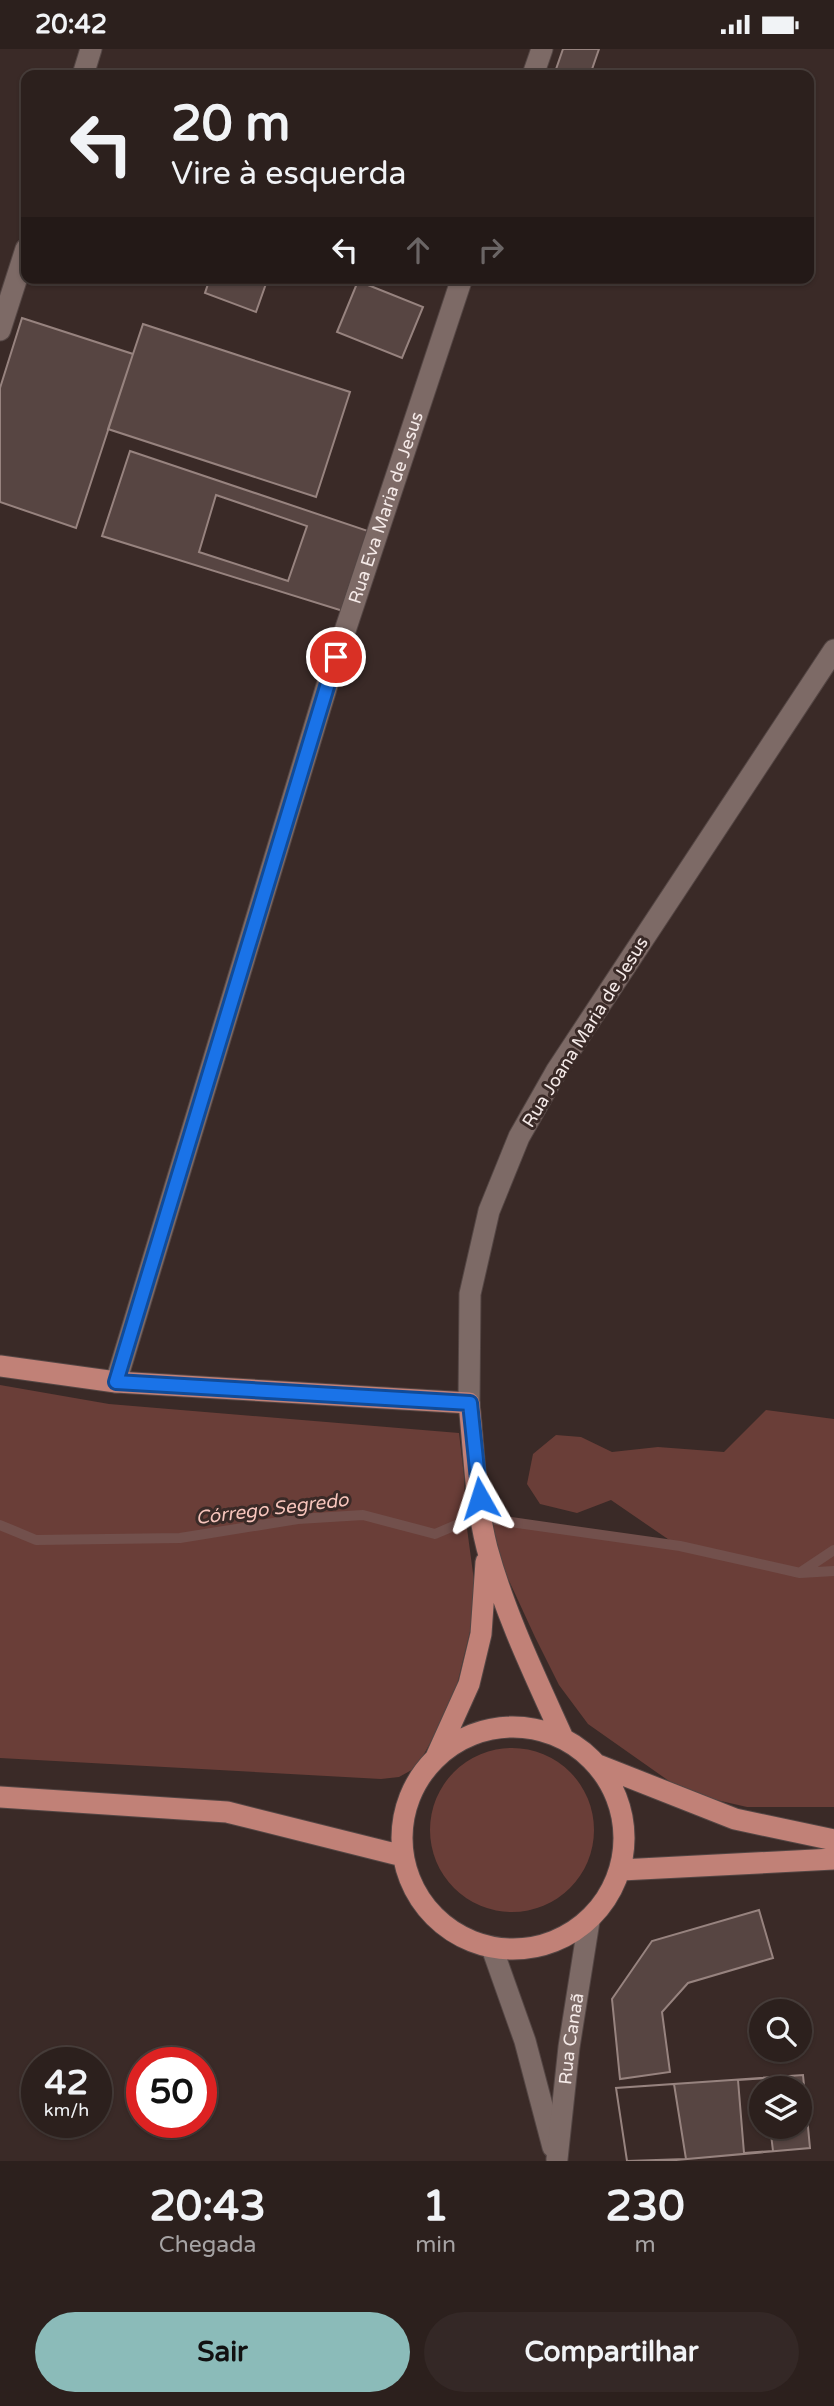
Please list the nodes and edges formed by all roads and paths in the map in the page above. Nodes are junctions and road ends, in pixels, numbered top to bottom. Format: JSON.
{"nodes":[{"id":1,"x":91,"y":49,"type":"edge"},
{"id":2,"x":542,"y":49,"type":"edge"},
{"id":3,"x":85,"y":70,"type":"edge"},
{"id":4,"x":535,"y":70,"type":"edge"},
{"id":5,"x":21,"y":265,"type":"edge"},
{"id":6,"x":460,"y":284,"type":"edge"},
{"id":7,"x":0,"y":330,"type":"edge"},
{"id":8,"x":834,"y":650,"type":"edge"},
{"id":9,"x":0,"y":1366,"type":"edge"},
{"id":10,"x":116,"y":1382,"type":"junction"},
{"id":11,"x":470,"y":1403,"type":"junction"},
{"id":12,"x":485,"y":1538,"type":"junction"},
{"id":13,"x":563,"y":1738,"type":"junction"},
{"id":14,"x":437,"y":1755,"type":"junction"},
{"id":15,"x":598,"y":1765,"type":"junction"},
{"id":16,"x":0,"y":1797,"type":"edge"},
{"id":17,"x":834,"y":1840,"type":"edge"},
{"id":18,"x":403,"y":1856,"type":"junction"},
{"id":19,"x":834,"y":1859,"type":"edge"},
{"id":20,"x":621,"y":1870,"type":"junction"},
{"id":21,"x":589,"y":1921,"type":"junction"},
{"id":22,"x":492,"y":1948,"type":"junction"},
{"id":23,"x":557,"y":2160,"type":"edge"}],
"edges":[{"from":1,"to":3,"type":"street"},
{"from":2,"to":4,"type":"street"},
{"from":5,"to":7,"type":"street"},
{"from":6,"to":10,"type":"street","name":"Rua Eva Maria de Jesus"},
{"from":8,"to":11,"type":"street","name":"Rua Joana Maria de Jesus"},
{"from":9,"to":10,"type":"main road"},
{"from":10,"to":11,"type":"main road"},
{"from":11,"to":12,"type":"main road","name":"Rua Joana Maria de Jesus"},
{"from":12,"to":13,"type":"main road","name":"Rua Joana Maria de Jesus"},
{"from":12,"to":14,"type":"main road","name":"Rua Joana Maria de Jesus"},
{"from":13,"to":14,"type":"main road"},
{"from":13,"to":15,"type":"main road"},
{"from":14,"to":18,"type":"main road"},
{"from":15,"to":17,"type":"main road"},
{"from":15,"to":20,"type":"main road"},
{"from":16,"to":18,"type":"main road"},
{"from":18,"to":22,"type":"main road"},
{"from":19,"to":20,"type":"main road"},
{"from":20,"to":21,"type":"main road"},
{"from":21,"to":22,"type":"main road"},
{"from":21,"to":23,"type":"street","name":"Rua Canaã"},
{"from":22,"to":23,"type":"street","name":"Rua Canaã"}]}
